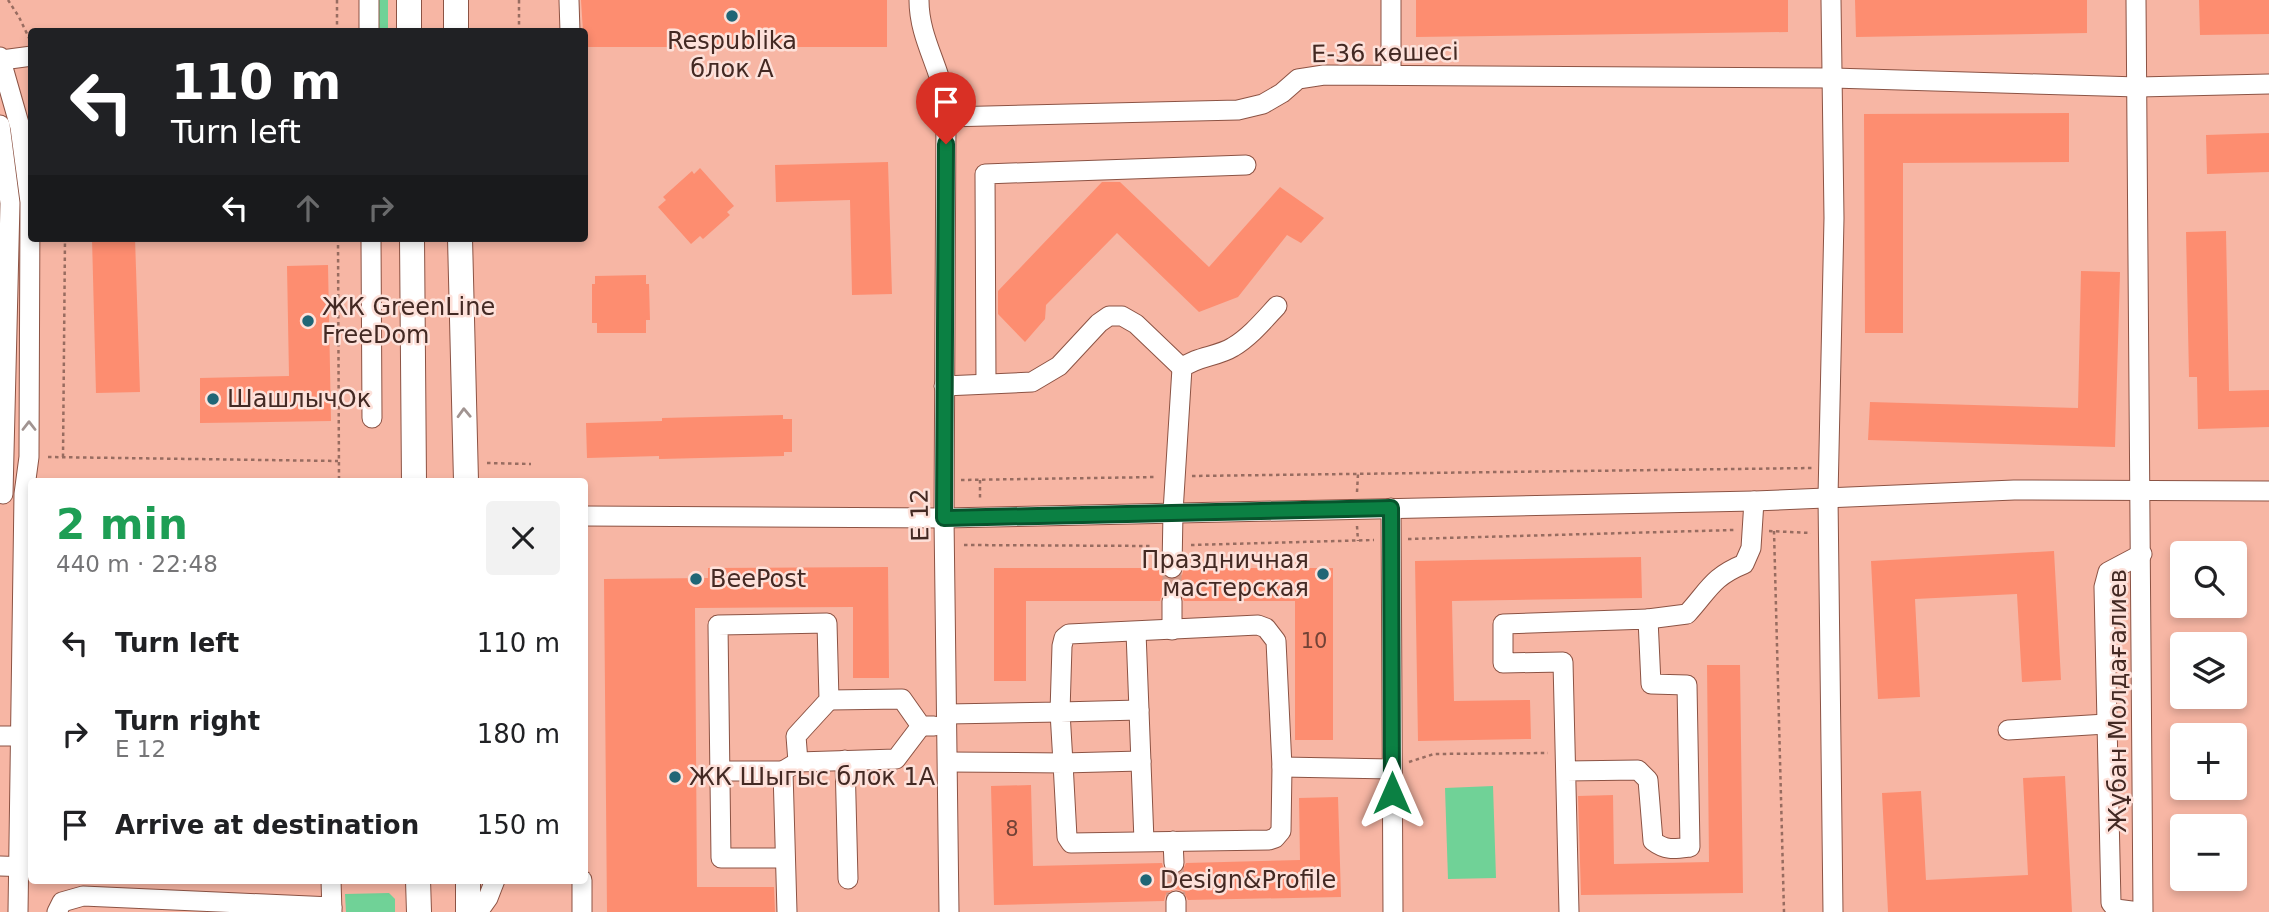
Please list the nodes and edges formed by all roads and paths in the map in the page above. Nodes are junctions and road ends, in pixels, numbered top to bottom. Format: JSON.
{"nodes":[{"id":1,"x":8,"y":0,"type":"edge"},
{"id":2,"x":337,"y":0,"type":"edge"},
{"id":3,"x":369,"y":0,"type":"edge"},
{"id":4,"x":409,"y":0,"type":"edge"},
{"id":5,"x":456,"y":0,"type":"edge"},
{"id":6,"x":519,"y":0,"type":"edge"},
{"id":7,"x":569,"y":0,"type":"edge"},
{"id":8,"x":919,"y":0,"type":"edge"},
{"id":9,"x":1391,"y":0,"type":"edge"},
{"id":10,"x":1831,"y":0,"type":"edge"},
{"id":11,"x":2136,"y":0,"type":"edge"},
{"id":12,"x":337,"y":28,"type":"edge"},
{"id":13,"x":369,"y":28,"type":"edge"},
{"id":14,"x":409,"y":28,"type":"edge"},
{"id":15,"x":456,"y":28,"type":"edge"},
{"id":16,"x":519,"y":28,"type":"edge"},
{"id":17,"x":570,"y":28,"type":"edge"},
{"id":18,"x":28,"y":35,"type":"edge"},
{"id":19,"x":28,"y":56,"type":"edge"},
{"id":20,"x":1,"y":59,"type":"edge"},
{"id":21,"x":1391,"y":75,"type":"junction"},
{"id":22,"x":1833,"y":78,"type":"junction"},
{"id":23,"x":2269,"y":84,"type":"edge"},
{"id":24,"x":2138,"y":88,"type":"junction"},
{"id":25,"x":946,"y":117,"type":"junction"},
{"id":26,"x":0,"y":125,"type":"edge"},
{"id":27,"x":1246,"y":165,"type":"dead end"},
{"id":28,"x":28,"y":182,"type":"edge"},
{"id":29,"x":31,"y":242,"type":"edge"},
{"id":30,"x":65,"y":242,"type":"edge"},
{"id":31,"x":338,"y":242,"type":"edge"},
{"id":32,"x":371,"y":242,"type":"edge"},
{"id":33,"x":412,"y":242,"type":"edge"},
{"id":34,"x":460,"y":242,"type":"edge"},
{"id":35,"x":1277,"y":306,"type":"dead end"},
{"id":36,"x":1182,"y":368,"type":"junction"},
{"id":37,"x":986,"y":383,"type":"junction"},
{"id":38,"x":944,"y":386,"type":"junction"},
{"id":39,"x":372,"y":418,"type":"dead end"},
{"id":40,"x":29,"y":457,"type":"junction"},
{"id":41,"x":64,"y":457,"type":"junction"},
{"id":42,"x":338,"y":461,"type":"junction"},
{"id":43,"x":484,"y":463,"type":"dead end"},
{"id":44,"x":531,"y":464,"type":"dead end"},
{"id":45,"x":1828,"y":468,"type":"junction"},
{"id":46,"x":1175,"y":476,"type":"junction"},
{"id":47,"x":28,"y":478,"type":"edge"},
{"id":48,"x":339,"y":478,"type":"edge"},
{"id":49,"x":414,"y":478,"type":"edge"},
{"id":50,"x":466,"y":478,"type":"edge"},
{"id":51,"x":944,"y":480,"type":"junction"},
{"id":52,"x":2141,"y":491,"type":"junction"},
{"id":53,"x":2269,"y":491,"type":"edge"},
{"id":54,"x":2,"y":494,"type":"edge"},
{"id":55,"x":28,"y":494,"type":"edge"},
{"id":56,"x":1828,"y":497,"type":"junction"},
{"id":57,"x":1754,"y":502,"type":"junction"},
{"id":58,"x":1391,"y":508,"type":"junction"},
{"id":59,"x":1173,"y":512,"type":"junction"},
{"id":60,"x":588,"y":516,"type":"edge"},
{"id":61,"x":944,"y":518,"type":"junction"},
{"id":62,"x":1774,"y":531,"type":"dead end"},
{"id":63,"x":2142,"y":554,"type":"junction"},
{"id":64,"x":1172,"y":569,"type":"tunnel mouth"},
{"id":65,"x":1172,"y":601,"type":"tunnel mouth"},
{"id":66,"x":1648,"y":619,"type":"junction"},
{"id":67,"x":1172,"y":630,"type":"junction"},
{"id":68,"x":1136,"y":632,"type":"junction"},
{"id":69,"x":830,"y":700,"type":"junction"},
{"id":70,"x":1139,"y":710,"type":"junction"},
{"id":71,"x":1060,"y":712,"type":"junction"},
{"id":72,"x":948,"y":720,"type":"junction"},
{"id":73,"x":2106,"y":724,"type":"junction"},
{"id":74,"x":920,"y":726,"type":"junction"},
{"id":75,"x":2008,"y":730,"type":"dead end"},
{"id":76,"x":0,"y":736,"type":"edge"},
{"id":77,"x":20,"y":736,"type":"junction"},
{"id":78,"x":845,"y":760,"type":"junction"},
{"id":79,"x":1141,"y":761,"type":"junction"},
{"id":80,"x":1565,"y":761,"type":"junction"},
{"id":81,"x":948,"y":762,"type":"junction"},
{"id":82,"x":1063,"y":763,"type":"junction"},
{"id":83,"x":790,"y":767,"type":"junction"},
{"id":84,"x":1282,"y":767,"type":"junction"},
{"id":85,"x":1392,"y":769,"type":"junction"},
{"id":86,"x":720,"y":771,"type":"junction"},
{"id":87,"x":1144,"y":841,"type":"junction"},
{"id":88,"x":1173,"y":841,"type":"junction"},
{"id":89,"x":784,"y":859,"type":"junction"},
{"id":90,"x":1174,"y":863,"type":"tunnel mouth"},
{"id":91,"x":17,"y":866,"type":"edge"},
{"id":92,"x":848,"y":879,"type":"dead end"},
{"id":93,"x":331,"y":884,"type":"edge"},
{"id":94,"x":418,"y":884,"type":"edge"},
{"id":95,"x":468,"y":884,"type":"edge"},
{"id":96,"x":493,"y":884,"type":"edge"},
{"id":97,"x":582,"y":884,"type":"edge"},
{"id":98,"x":332,"y":909,"type":"edge"},
{"id":99,"x":18,"y":912,"type":"edge"},
{"id":100,"x":57,"y":912,"type":"edge"},
{"id":101,"x":419,"y":912,"type":"edge"},
{"id":102,"x":468,"y":912,"type":"edge"},
{"id":103,"x":478,"y":912,"type":"edge"},
{"id":104,"x":582,"y":912,"type":"edge"},
{"id":105,"x":787,"y":912,"type":"edge"},
{"id":106,"x":949,"y":912,"type":"edge"},
{"id":107,"x":1393,"y":912,"type":"edge"},
{"id":108,"x":1569,"y":912,"type":"edge"},
{"id":109,"x":1784,"y":912,"type":"edge"},
{"id":110,"x":1833,"y":912,"type":"edge"},
{"id":111,"x":2141,"y":912,"type":"edge"}],
"edges":[{"from":1,"to":18,"type":"path"},
{"from":2,"to":12,"type":"path"},
{"from":3,"to":13,"type":"street"},
{"from":4,"to":14,"type":"main road"},
{"from":5,"to":15,"type":"main road"},
{"from":6,"to":16,"type":"path"},
{"from":7,"to":17,"type":"street"},
{"from":8,"to":25,"type":"street","name":"E 12"},
{"from":9,"to":21,"type":"street"},
{"from":10,"to":22,"type":"street"},
{"from":11,"to":24,"type":"street","name":"Жұбан Молдағалиев"},
{"from":19,"to":20,"type":"street"},
{"from":20,"to":28,"type":"street"},
{"from":21,"to":22,"type":"street","name":"Е-36 көшесі"},
{"from":21,"to":25,"type":"street","name":"Е-36 көшесі"},
{"from":22,"to":24,"type":"street","name":"Е-36 көшесі"},
{"from":22,"to":45,"type":"street"},
{"from":23,"to":24,"type":"street","name":"Е-36 көшесі"},
{"from":24,"to":52,"type":"street","name":"Жұбан Молдағалиев"},
{"from":25,"to":38,"type":"street","name":"E 12"},
{"from":26,"to":54,"type":"street"},
{"from":27,"to":37,"type":"street"},
{"from":40,"to":29,"type":"street","one_way":true},
{"from":30,"to":41,"type":"path"},
{"from":31,"to":42,"type":"path"},
{"from":32,"to":39,"type":"street"},
{"from":33,"to":49,"type":"main road"},
{"from":50,"to":34,"type":"main road","one_way":true},
{"from":35,"to":36,"type":"street"},
{"from":36,"to":37,"type":"street"},
{"from":36,"to":46,"type":"street"},
{"from":37,"to":38,"type":"street"},
{"from":38,"to":51,"type":"street","name":"E 12"},
{"from":40,"to":41,"type":"path"},
{"from":40,"to":47,"type":"street"},
{"from":41,"to":42,"type":"path"},
{"from":42,"to":48,"type":"path"},
{"from":43,"to":44,"type":"path"},
{"from":45,"to":46,"type":"path"},
{"from":45,"to":56,"type":"street"},
{"from":46,"to":51,"type":"path"},
{"from":46,"to":59,"type":"street"},
{"from":51,"to":61,"type":"street","name":"E 12"},
{"from":52,"to":53,"type":"street"},
{"from":52,"to":56,"type":"street"},
{"from":52,"to":63,"type":"street","name":"Жұбан Молдағалиев"},
{"from":54,"to":55,"type":"street"},
{"from":55,"to":77,"type":"street"},
{"from":56,"to":57,"type":"street"},
{"from":56,"to":110,"type":"street"},
{"from":57,"to":58,"type":"street"},
{"from":57,"to":66,"type":"street"},
{"from":58,"to":59,"type":"street"},
{"from":58,"to":85,"type":"street"},
{"from":59,"to":61,"type":"street"},
{"from":59,"to":64,"type":"street"},
{"from":60,"to":61,"type":"street"},
{"from":61,"to":72,"type":"street","name":"E 12"},
{"from":62,"to":109,"type":"path"},
{"from":63,"to":73,"type":"street"},
{"from":63,"to":111,"type":"street","name":"Жұбан Молдағалиев"},
{"from":65,"to":67,"type":"street"},
{"from":66,"to":80,"type":"street"},
{"from":66,"to":80,"type":"street"},
{"from":67,"to":68,"type":"street"},
{"from":67,"to":84,"type":"street"},
{"from":68,"to":70,"type":"street"},
{"from":68,"to":71,"type":"street"},
{"from":69,"to":74,"type":"street"},
{"from":69,"to":83,"type":"street"},
{"from":69,"to":86,"type":"street"},
{"from":70,"to":71,"type":"street"},
{"from":70,"to":79,"type":"street"},
{"from":71,"to":72,"type":"street"},
{"from":71,"to":82,"type":"street"},
{"from":72,"to":74,"type":"street"},
{"from":72,"to":81,"type":"street","name":"E 12"},
{"from":73,"to":75,"type":"street"},
{"from":73,"to":111,"type":"street"},
{"from":74,"to":78,"type":"street"},
{"from":76,"to":77,"type":"street"},
{"from":77,"to":91,"type":"street"},
{"from":78,"to":83,"type":"street"},
{"from":78,"to":92,"type":"street"},
{"from":79,"to":82,"type":"street"},
{"from":79,"to":87,"type":"street"},
{"from":80,"to":85,"type":"path"},
{"from":80,"to":108,"type":"street"},
{"from":81,"to":82,"type":"street"},
{"from":81,"to":106,"type":"street","name":"E 12"},
{"from":82,"to":87,"type":"street"},
{"from":83,"to":86,"type":"street"},
{"from":83,"to":89,"type":"street"},
{"from":84,"to":85,"type":"street"},
{"from":84,"to":88,"type":"street"},
{"from":85,"to":107,"type":"street"},
{"from":86,"to":89,"type":"street"},
{"from":87,"to":88,"type":"street"},
{"from":88,"to":90,"type":"street"},
{"from":89,"to":105,"type":"street"},
{"from":91,"to":99,"type":"street"},
{"from":93,"to":98,"type":"street"},
{"from":94,"to":101,"type":"main road"},
{"from":95,"to":102,"type":"main road"},
{"from":96,"to":103,"type":"street"},
{"from":97,"to":104,"type":"street"},
{"from":98,"to":100,"type":"street"}]}
